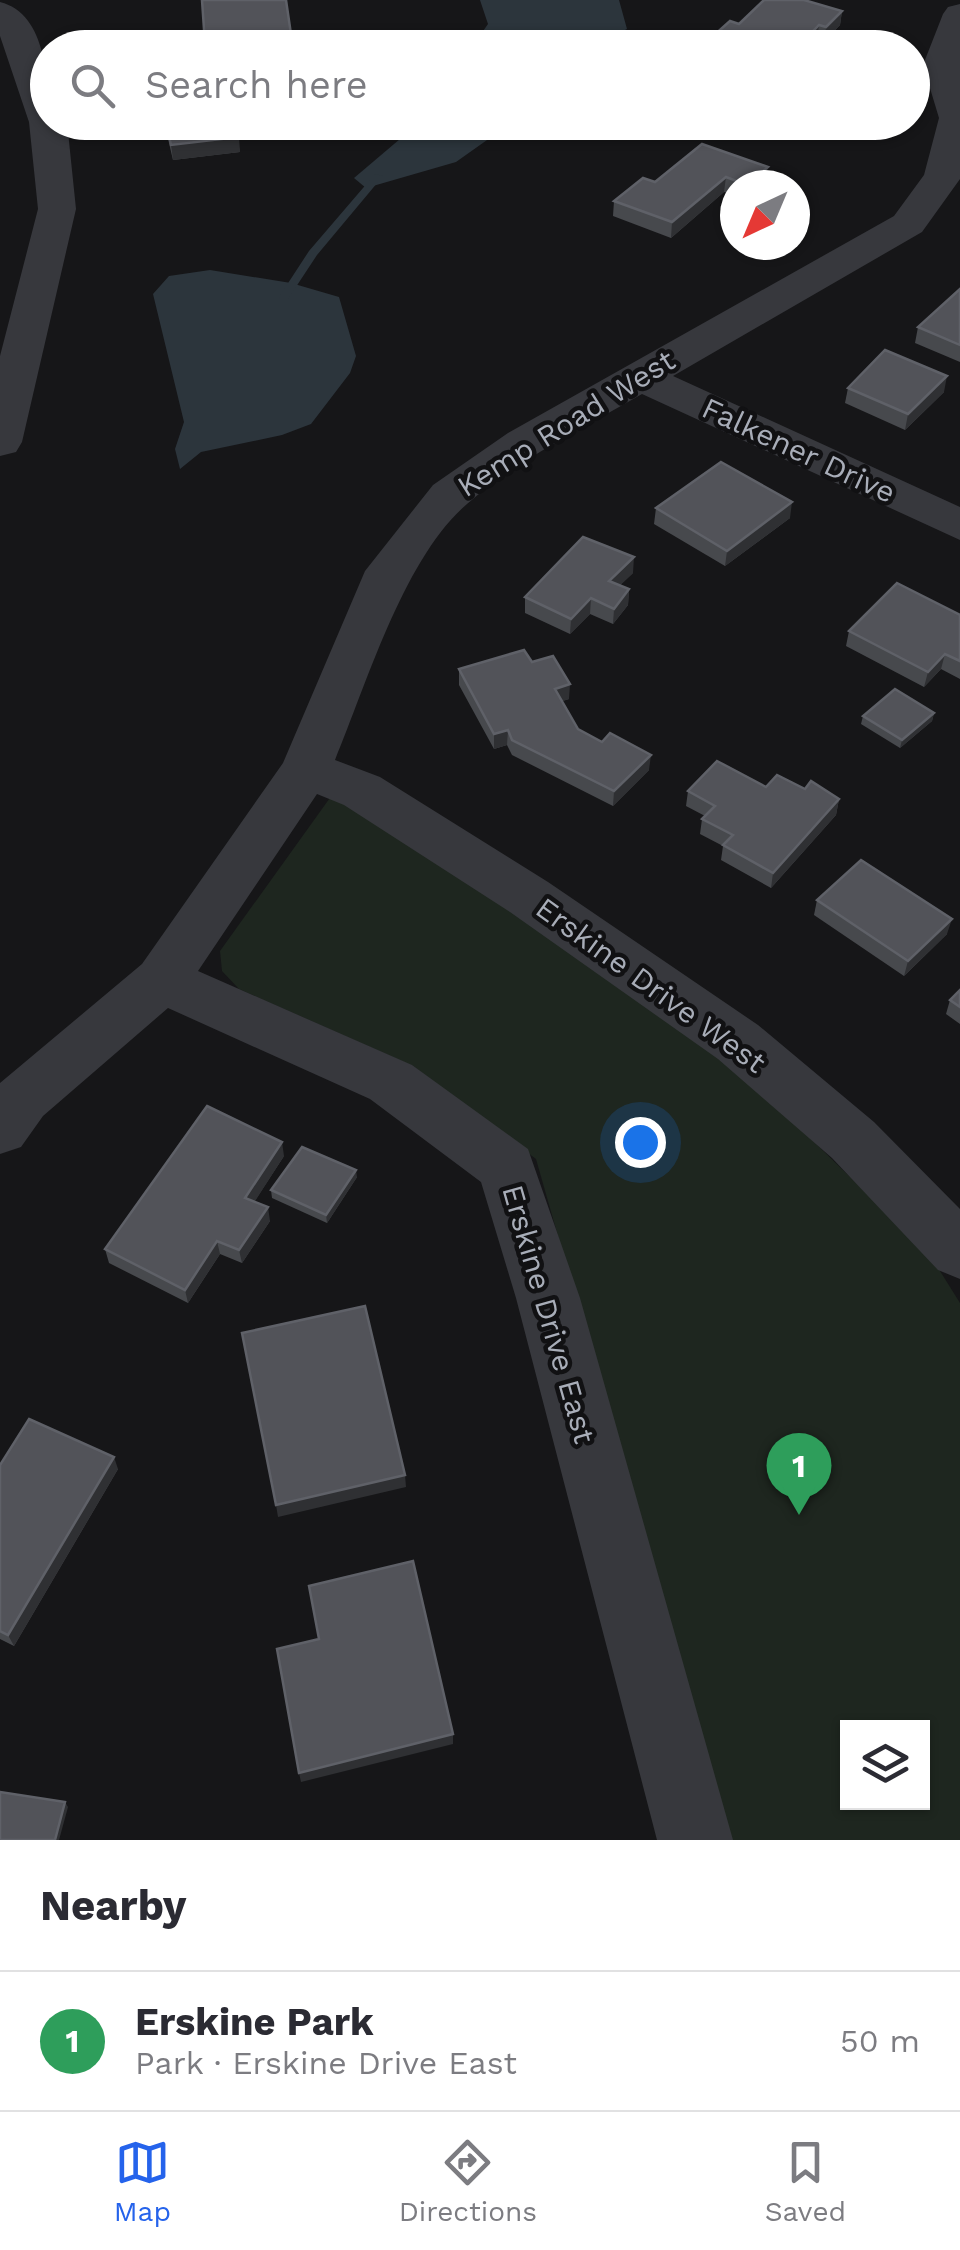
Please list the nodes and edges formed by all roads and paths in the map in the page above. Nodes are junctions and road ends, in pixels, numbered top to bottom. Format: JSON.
{"nodes":[{"id":1,"x":960,"y":14,"type":"edge"},
{"id":2,"x":2,"y":19,"type":"edge"},
{"id":3,"x":30,"y":67,"type":"edge"},
{"id":4,"x":50,"y":140,"type":"edge"},
{"id":5,"x":952,"y":178,"type":"edge"},
{"id":6,"x":17,"y":308,"type":"edge"},
{"id":7,"x":638,"y":376,"type":"junction"},
{"id":8,"x":0,"y":442,"type":"edge"},
{"id":9,"x":960,"y":525,"type":"edge"},
{"id":10,"x":306,"y":768,"type":"junction"},
{"id":11,"x":162,"y":980,"type":"junction"},
{"id":12,"x":0,"y":1129,"type":"edge"},
{"id":13,"x":960,"y":1251,"type":"edge"},
{"id":14,"x":694,"y":1840,"type":"edge"}],
"edges":[{"from":1,"to":5,"type":"street","name":"Kemp Road West"},
{"from":2,"to":3,"type":"street"},
{"from":4,"to":6,"type":"street"},
{"from":5,"to":7,"type":"street","name":"Kemp Road West"},
{"from":6,"to":8,"type":"street"},
{"from":7,"to":9,"type":"street","name":"Falkener Drive"},
{"from":7,"to":10,"type":"street","name":"Kemp Road West"},
{"from":10,"to":11,"type":"street","name":"Kemp Road West"},
{"from":10,"to":13,"type":"street","name":"Erskine Drive West"},
{"from":11,"to":12,"type":"street","name":"Kemp Road West"},
{"from":11,"to":14,"type":"street","name":"Erskine Drive East"}]}
